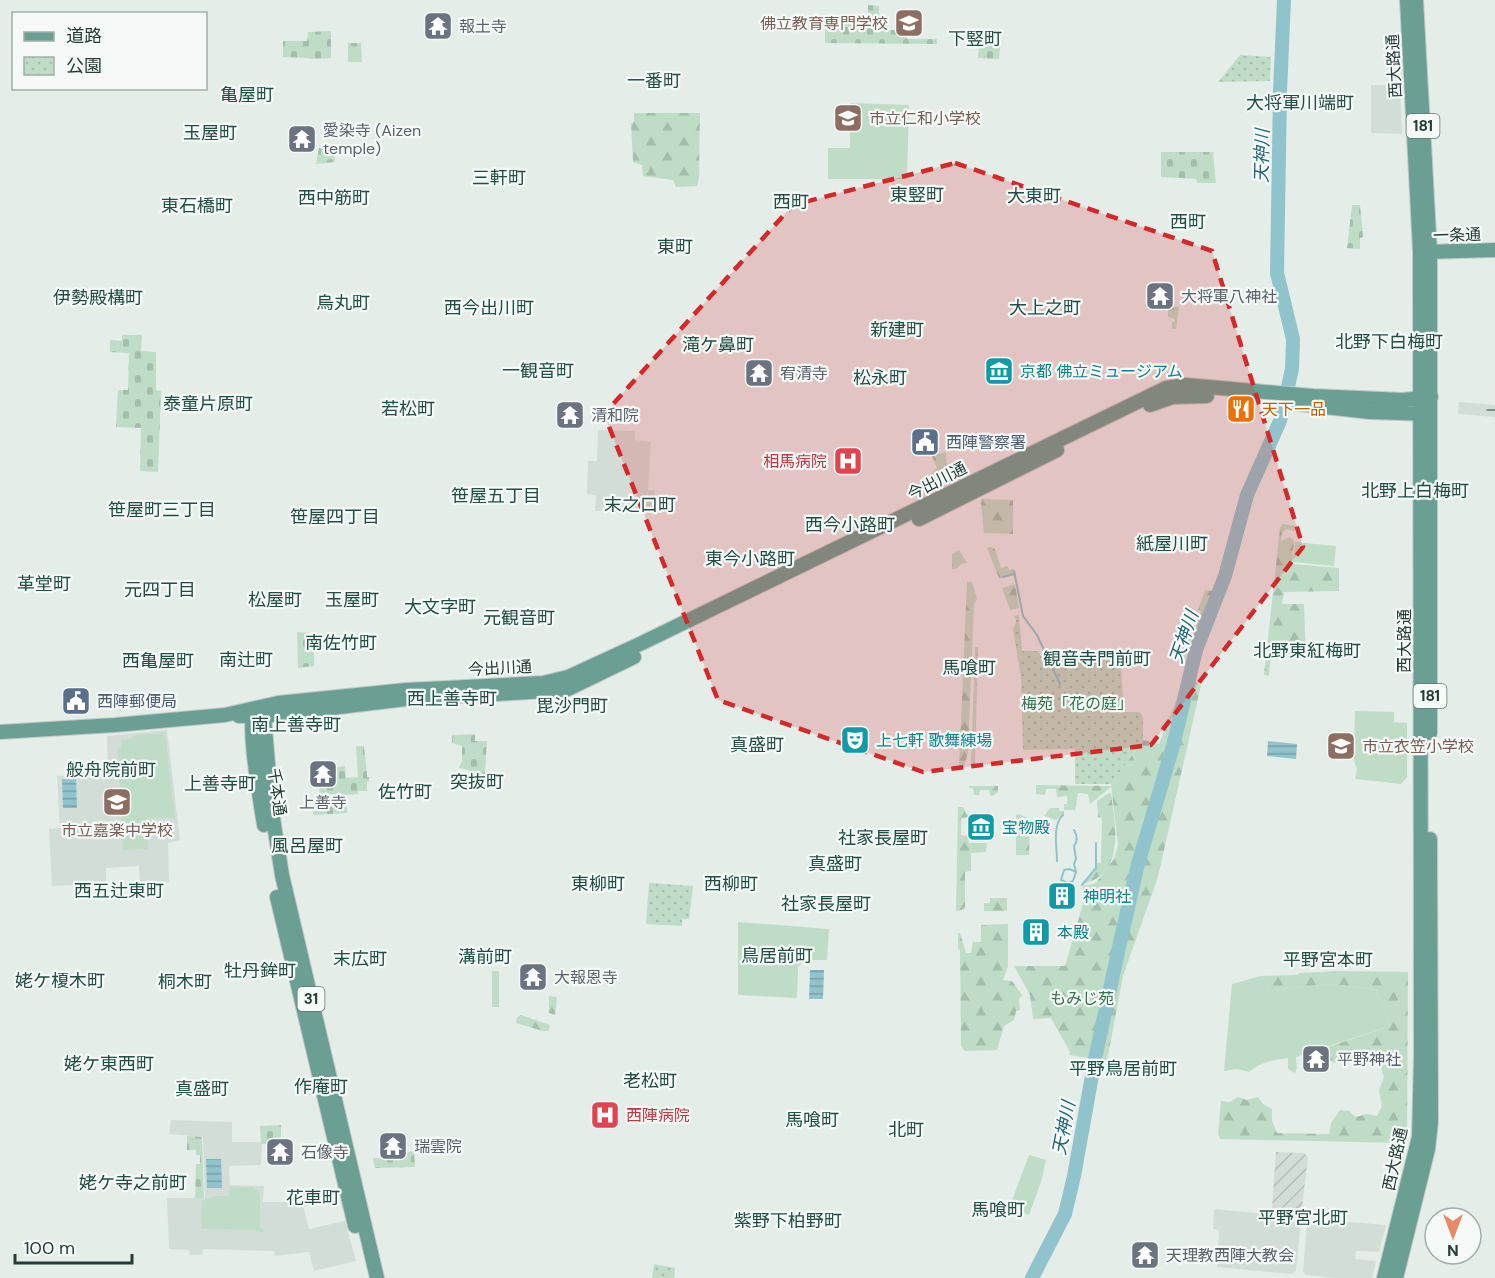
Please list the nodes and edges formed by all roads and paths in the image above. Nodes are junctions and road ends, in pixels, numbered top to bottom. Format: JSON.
{"nodes":[{"id":1,"x":1407,"y":0,"type":"edge"},
{"id":2,"x":1416,"y":0,"type":"edge"},
{"id":3,"x":1495,"y":250,"type":"edge"},
{"id":4,"x":1425,"y":252,"type":"junction"},
{"id":5,"x":1286,"y":398,"type":"junction"},
{"id":6,"x":1425,"y":398,"type":"junction"},
{"id":7,"x":1425,"y":414,"type":"junction"},
{"id":8,"x":257,"y":713,"type":"junction"},
{"id":9,"x":0,"y":732,"type":"edge"},
{"id":10,"x":368,"y":1278,"type":"edge"},
{"id":11,"x":377,"y":1278,"type":"edge"},
{"id":12,"x":1384,"y":1278,"type":"edge"},
{"id":13,"x":1396,"y":1278,"type":"edge"}],
"edges":[{"from":1,"to":4,"type":"main road","name":"西大路通","number":"181"},
{"from":2,"to":4,"type":"main road","name":"西大路通","number":"181"},
{"from":3,"to":4,"type":"main road","name":"一条通"},
{"from":4,"to":6,"type":"main road","name":"西大路通","number":"181"},
{"from":5,"to":6,"type":"main road","name":"今出川通"},
{"from":5,"to":7,"type":"main road","name":"今出川通"},
{"from":5,"to":8,"type":"main road","name":"今出川通"},
{"from":6,"to":7,"type":"main road","name":"西大路通","number":"181"},
{"from":7,"to":12,"type":"main road","name":"西大路通","number":"181"},
{"from":7,"to":13,"type":"main road","name":"西大路通","number":"181"},
{"from":8,"to":9,"type":"main road","name":"今出川通"},
{"from":8,"to":10,"type":"main road","name":"千本通","number":"31"},
{"from":8,"to":11,"type":"main road","name":"千本通","number":"31"}]}
